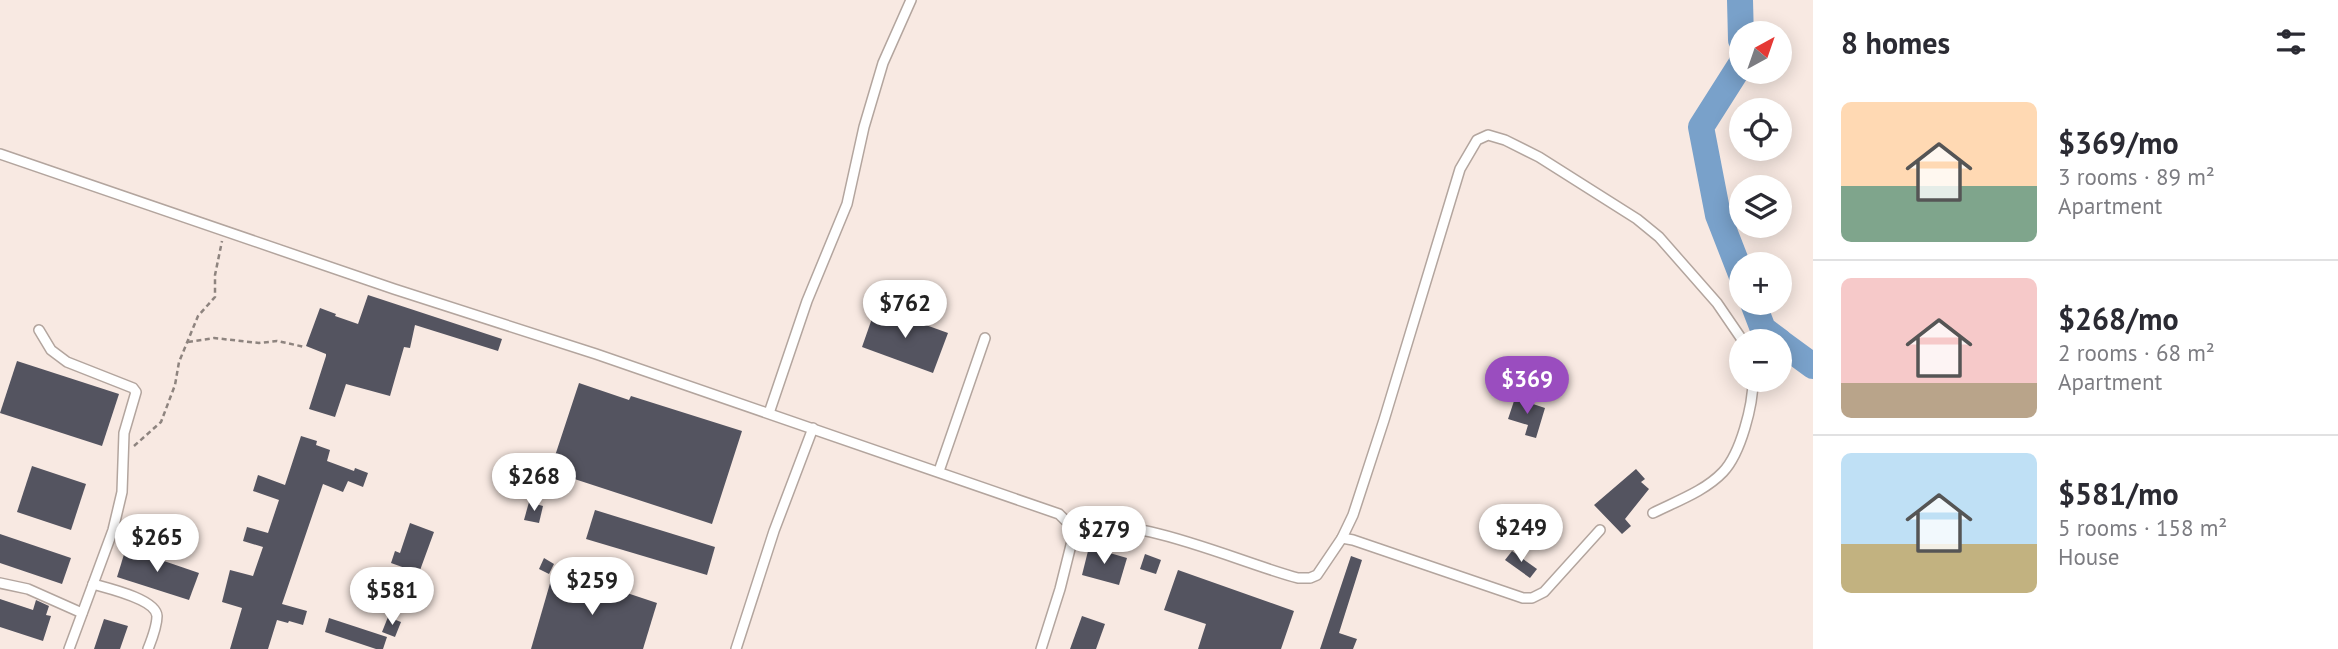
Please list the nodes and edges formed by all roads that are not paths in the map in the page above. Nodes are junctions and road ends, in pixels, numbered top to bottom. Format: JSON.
{"nodes":[{"id":1,"x":911,"y":0,"type":"edge"},
{"id":2,"x":0,"y":154,"type":"edge"},
{"id":3,"x":1735,"y":329,"type":"edge"},
{"id":4,"x":39,"y":330,"type":"dead end"},
{"id":5,"x":985,"y":338,"type":"dead end"},
{"id":6,"x":1753,"y":392,"type":"edge"},
{"id":7,"x":769,"y":413,"type":"junction"},
{"id":8,"x":813,"y":428,"type":"junction"},
{"id":9,"x":939,"y":471,"type":"junction"},
{"id":10,"x":1653,"y":513,"type":"dead end"},
{"id":11,"x":1070,"y":529,"type":"junction"},
{"id":12,"x":1600,"y":530,"type":"dead end"},
{"id":13,"x":1342,"y":538,"type":"junction"},
{"id":14,"x":0,"y":583,"type":"edge"},
{"id":15,"x":93,"y":584,"type":"junction"},
{"id":16,"x":82,"y":613,"type":"junction"},
{"id":17,"x":69,"y":649,"type":"edge"},
{"id":18,"x":148,"y":649,"type":"edge"},
{"id":19,"x":737,"y":649,"type":"edge"},
{"id":20,"x":1041,"y":649,"type":"edge"}],
"edges":[{"from":1,"to":7,"type":"lane"},
{"from":2,"to":7,"type":"lane"},
{"from":3,"to":13,"type":"lane"},
{"from":4,"to":15,"type":"lane"},
{"from":5,"to":9,"type":"lane"},
{"from":6,"to":10,"type":"lane"},
{"from":7,"to":8,"type":"lane"},
{"from":8,"to":9,"type":"lane"},
{"from":8,"to":19,"type":"lane"},
{"from":9,"to":11,"type":"lane"},
{"from":11,"to":13,"type":"lane"},
{"from":11,"to":20,"type":"lane"},
{"from":12,"to":13,"type":"lane"},
{"from":14,"to":16,"type":"lane"},
{"from":15,"to":16,"type":"lane"},
{"from":15,"to":18,"type":"lane"},
{"from":16,"to":17,"type":"lane"}]}
